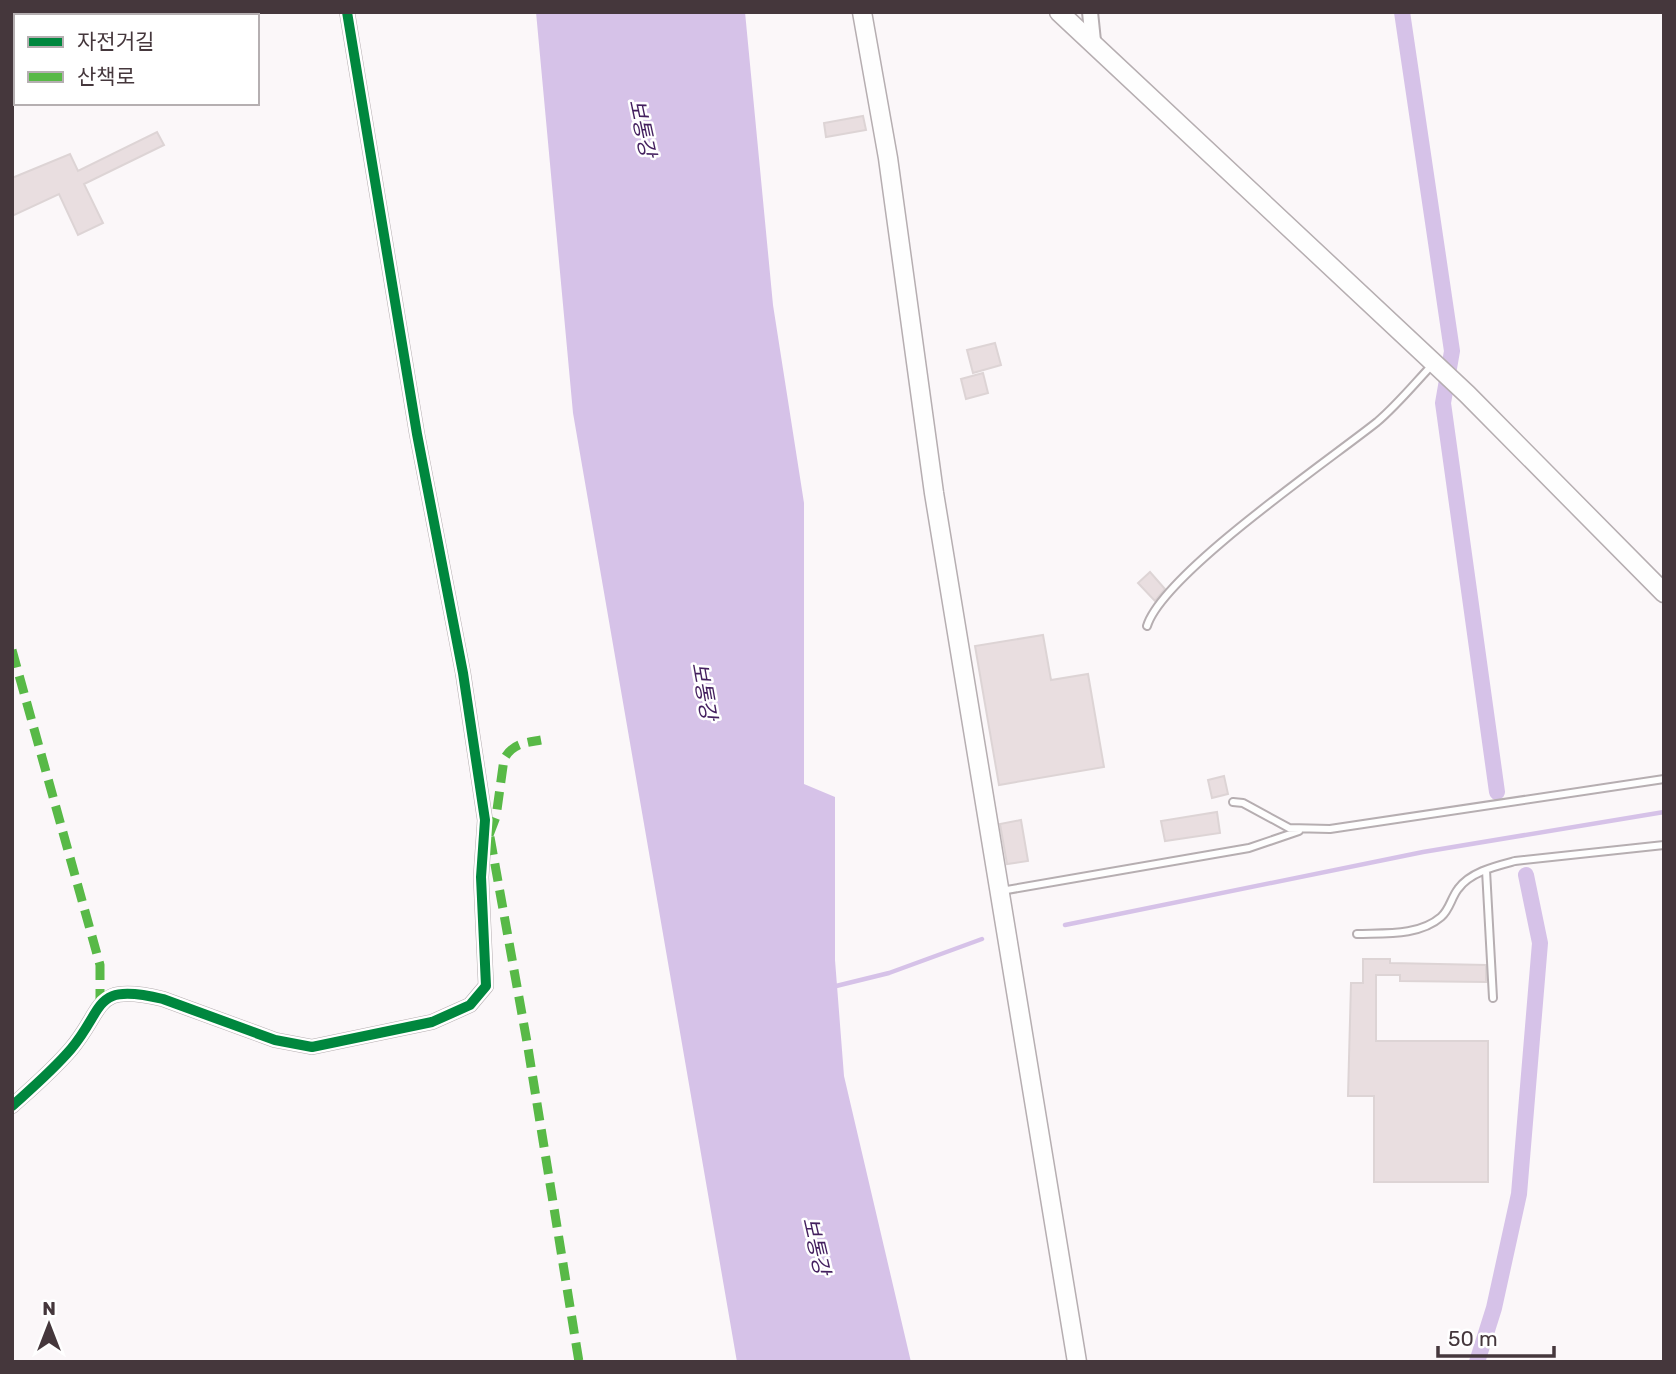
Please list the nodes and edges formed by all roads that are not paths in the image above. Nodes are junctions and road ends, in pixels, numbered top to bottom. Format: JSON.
{"nodes":[{"id":1,"x":347,"y":12,"type":"edge"},
{"id":2,"x":862,"y":12,"type":"edge"},
{"id":3,"x":1059,"y":12,"type":"edge"},
{"id":4,"x":1090,"y":12,"type":"edge"},
{"id":5,"x":1093,"y":41,"type":"junction"},
{"id":6,"x":1434,"y":363,"type":"junction"},
{"id":7,"x":1664,"y":593,"type":"edge"},
{"id":8,"x":1147,"y":626,"type":"dead end"},
{"id":9,"x":1664,"y":779,"type":"edge"},
{"id":10,"x":1233,"y":802,"type":"dead end"},
{"id":11,"x":1303,"y":830,"type":"junction"},
{"id":12,"x":1664,"y":845,"type":"edge"},
{"id":13,"x":1486,"y":870,"type":"junction"},
{"id":14,"x":999,"y":891,"type":"junction"},
{"id":15,"x":1357,"y":934,"type":"dead end"},
{"id":16,"x":1493,"y":998,"type":"dead end"},
{"id":17,"x":12,"y":1106,"type":"edge"},
{"id":18,"x":1077,"y":1362,"type":"edge"}],
"edges":[{"from":1,"to":17,"type":"street"},
{"from":2,"to":14,"type":"main road"},
{"from":3,"to":5,"type":"main road"},
{"from":4,"to":5,"type":"street"},
{"from":5,"to":6,"type":"main road"},
{"from":6,"to":7,"type":"main road"},
{"from":6,"to":8,"type":"lane"},
{"from":9,"to":11,"type":"lane"},
{"from":10,"to":11,"type":"lane"},
{"from":11,"to":14,"type":"lane"},
{"from":12,"to":13,"type":"lane"},
{"from":13,"to":15,"type":"lane"},
{"from":13,"to":16,"type":"lane"},
{"from":14,"to":18,"type":"main road"}]}
